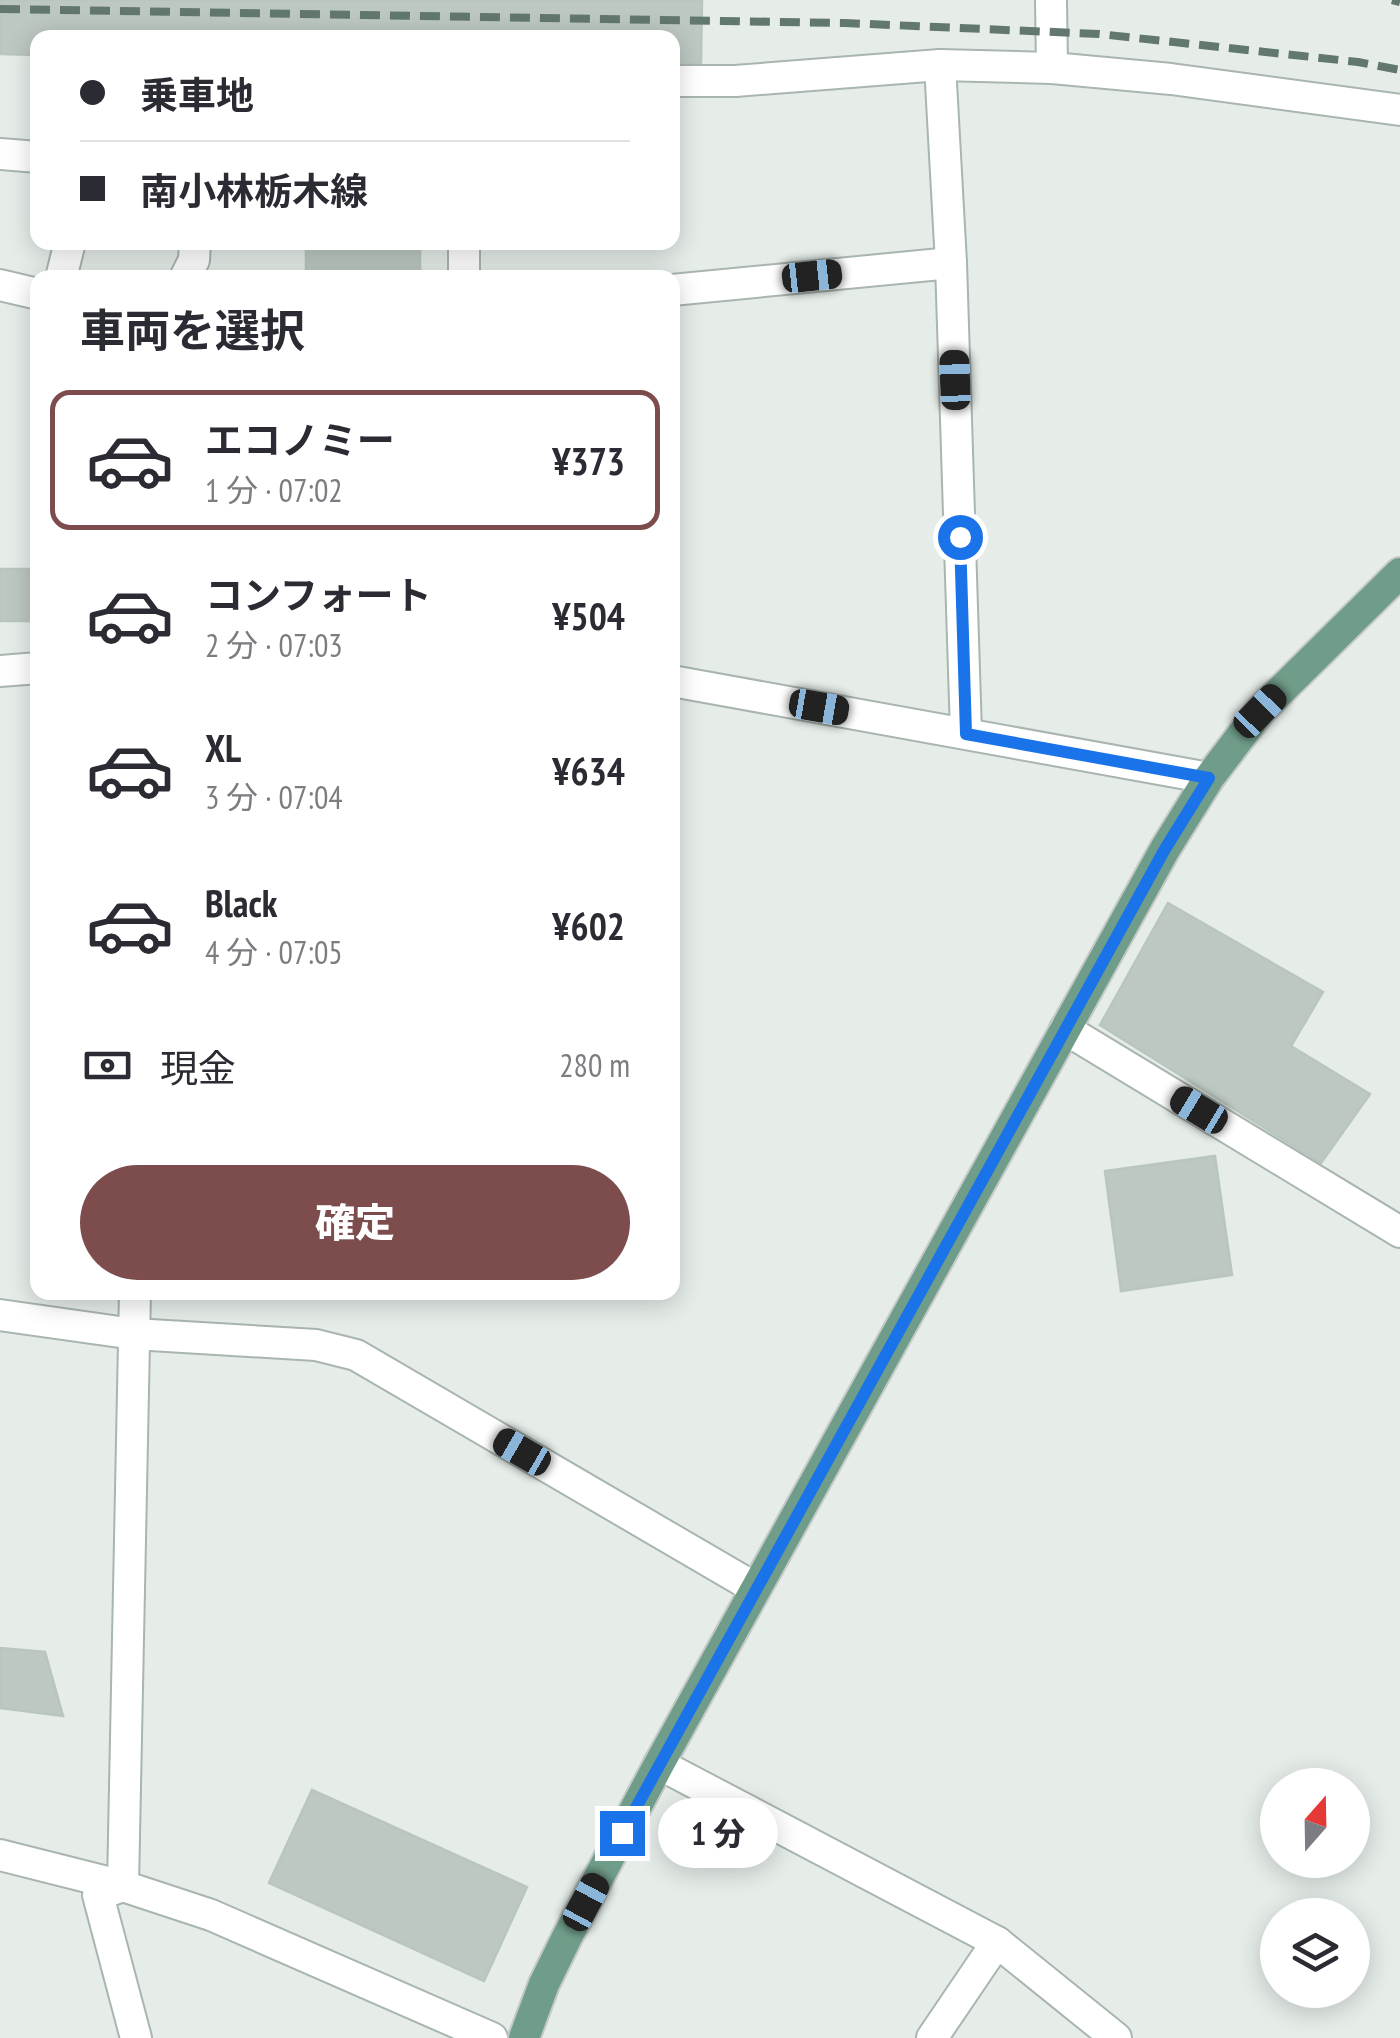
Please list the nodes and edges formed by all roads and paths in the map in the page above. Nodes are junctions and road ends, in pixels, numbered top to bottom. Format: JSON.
{"nodes":[{"id":1,"x":1050,"y":0,"type":"edge"},
{"id":2,"x":940,"y":64,"type":"junction"},
{"id":3,"x":1052,"y":68,"type":"junction"},
{"id":4,"x":680,"y":81,"type":"edge"},
{"id":5,"x":1400,"y":110,"type":"edge"},
{"id":6,"x":0,"y":154,"type":"edge"},
{"id":7,"x":30,"y":156,"type":"edge"},
{"id":8,"x":951,"y":262,"type":"junction"},
{"id":9,"x":0,"y":285,"type":"edge"},
{"id":10,"x":680,"y":289,"type":"edge"},
{"id":11,"x":30,"y":292,"type":"edge"},
{"id":12,"x":1400,"y":572,"type":"edge"},
{"id":13,"x":30,"y":669,"type":"edge"},
{"id":14,"x":0,"y":671,"type":"edge"},
{"id":15,"x":680,"y":682,"type":"edge"},
{"id":16,"x":966,"y":734,"type":"junction"},
{"id":17,"x":1209,"y":778,"type":"junction"},
{"id":18,"x":1065,"y":1029,"type":"junction"},
{"id":19,"x":1400,"y":1232,"type":"edge"},
{"id":20,"x":135,"y":1300,"type":"edge"},
{"id":21,"x":0,"y":1315,"type":"edge"},
{"id":22,"x":134,"y":1334,"type":"junction"},
{"id":23,"x":755,"y":1588,"type":"junction"},
{"id":24,"x":659,"y":1764,"type":"junction"},
{"id":25,"x":0,"y":1855,"type":"edge"},
{"id":26,"x":124,"y":1886,"type":"junction"},
{"id":27,"x":998,"y":1942,"type":"junction"},
{"id":28,"x":136,"y":2038,"type":"edge"},
{"id":29,"x":492,"y":2038,"type":"edge"},
{"id":30,"x":524,"y":2038,"type":"edge"},
{"id":31,"x":932,"y":2038,"type":"edge"},
{"id":32,"x":1116,"y":2038,"type":"edge"}],
"edges":[{"from":1,"to":3,"type":"street"},
{"from":2,"to":3,"type":"street"},
{"from":2,"to":4,"type":"street"},
{"from":2,"to":8,"type":"street"},
{"from":3,"to":5,"type":"street"},
{"from":6,"to":7,"type":"street"},
{"from":8,"to":10,"type":"street"},
{"from":8,"to":16,"type":"street"},
{"from":9,"to":11,"type":"street"},
{"from":12,"to":17,"type":"main road"},
{"from":13,"to":14,"type":"street"},
{"from":15,"to":16,"type":"street"},
{"from":16,"to":17,"type":"street"},
{"from":17,"to":18,"type":"main road"},
{"from":18,"to":19,"type":"street"},
{"from":18,"to":23,"type":"main road"},
{"from":20,"to":22,"type":"street"},
{"from":21,"to":22,"type":"street"},
{"from":22,"to":23,"type":"street"},
{"from":22,"to":26,"type":"street"},
{"from":23,"to":24,"type":"main road"},
{"from":24,"to":27,"type":"street"},
{"from":24,"to":30,"type":"main road"},
{"from":25,"to":26,"type":"street"},
{"from":26,"to":28,"type":"street"},
{"from":26,"to":29,"type":"street"},
{"from":27,"to":31,"type":"street"},
{"from":27,"to":32,"type":"street"}]}
